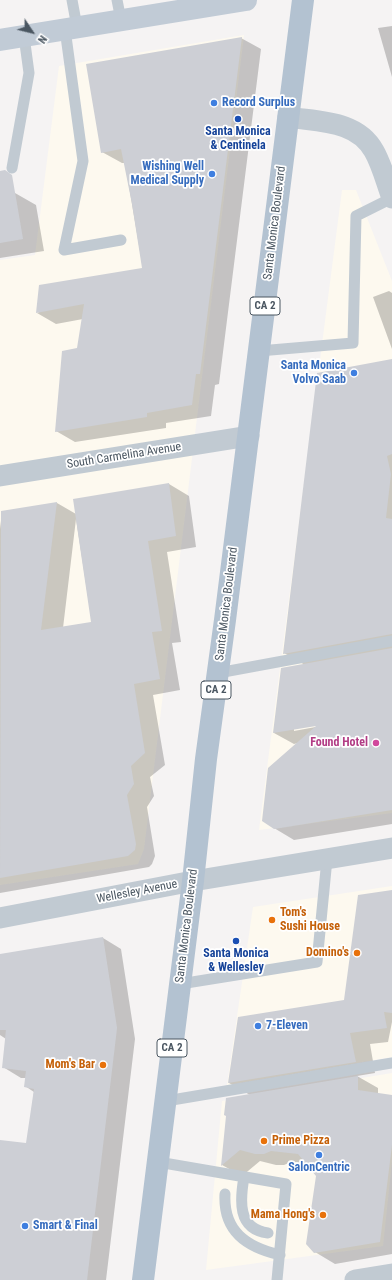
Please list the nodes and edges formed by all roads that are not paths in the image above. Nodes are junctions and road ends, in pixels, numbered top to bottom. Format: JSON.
{"nodes":[{"id":1,"x":72,"y":0,"type":"edge"},
{"id":2,"x":246,"y":0,"type":"edge"},
{"id":3,"x":303,"y":0,"type":"edge"},
{"id":4,"x":119,"y":10,"type":"edge"},
{"id":5,"x":71,"y":28,"type":"junction"},
{"id":6,"x":24,"y":36,"type":"junction"},
{"id":7,"x":0,"y":40,"type":"edge"},
{"id":8,"x":288,"y":117,"type":"junction"},
{"id":9,"x":12,"y":168,"type":"dead end"},
{"id":10,"x":392,"y":198,"type":"edge"},
{"id":11,"x":121,"y":240,"type":"dead end"},
{"id":12,"x":259,"y":351,"type":"junction"},
{"id":13,"x":249,"y":436,"type":"junction"},
{"id":14,"x":0,"y":476,"type":"edge"},
{"id":15,"x":392,"y":641,"type":"edge"},
{"id":16,"x":218,"y":673,"type":"junction"},
{"id":17,"x":392,"y":848,"type":"edge"},
{"id":18,"x":327,"y":859,"type":"junction"},
{"id":19,"x":193,"y":881,"type":"junction"},
{"id":20,"x":0,"y":918,"type":"edge"},
{"id":21,"x":180,"y":984,"type":"junction"},
{"id":22,"x":392,"y":1063,"type":"edge"},
{"id":23,"x":166,"y":1101,"type":"junction"},
{"id":24,"x":158,"y":1162,"type":"junction"},
{"id":25,"x":244,"y":1177,"type":"junction"},
{"id":26,"x":225,"y":1194,"type":"dead end"},
{"id":27,"x":268,"y":1233,"type":"dead end"},
{"id":28,"x":280,"y":1255,"type":"junction"},
{"id":29,"x":392,"y":1274,"type":"edge"},
{"id":30,"x":143,"y":1280,"type":"edge"},
{"id":31,"x":277,"y":1280,"type":"edge"},
{"id":32,"x":355,"y":1280,"type":"edge"}],
"edges":[{"from":1,"to":5,"type":"lane"},
{"from":2,"to":4,"type":"street"},
{"from":3,"to":8,"type":"main road","name":"Santa Monica Boulevard","number":"CA 2"},
{"from":4,"to":5,"type":"street"},
{"from":5,"to":6,"type":"street"},
{"from":5,"to":11,"type":"lane"},
{"from":6,"to":7,"type":"street"},
{"from":6,"to":9,"type":"lane"},
{"from":8,"to":10,"type":"street"},
{"from":8,"to":12,"type":"main road","name":"Santa Monica Boulevard","number":"CA 2"},
{"from":10,"to":12,"type":"lane"},
{"from":12,"to":13,"type":"main road","name":"Santa Monica Boulevard","number":"CA 2"},
{"from":13,"to":14,"type":"street","name":"South Carmelina Avenue"},
{"from":13,"to":16,"type":"main road","name":"Santa Monica Boulevard","number":"CA 2"},
{"from":15,"to":16,"type":"lane"},
{"from":16,"to":19,"type":"main road","name":"Santa Monica Boulevard","number":"CA 2"},
{"from":17,"to":18,"type":"street","name":"Wellesley Avenue"},
{"from":18,"to":19,"type":"street","name":"Wellesley Avenue"},
{"from":18,"to":21,"type":"lane"},
{"from":19,"to":20,"type":"street","name":"Wellesley Avenue"},
{"from":19,"to":21,"type":"main road","name":"Santa Monica Boulevard","number":"CA 2"},
{"from":21,"to":23,"type":"main road","name":"Santa Monica Boulevard","number":"CA 2"},
{"from":22,"to":23,"type":"lane"},
{"from":23,"to":24,"type":"main road","name":"Santa Monica Boulevard","number":"CA 2"},
{"from":24,"to":25,"type":"lane"},
{"from":24,"to":30,"type":"main road","name":"Santa Monica Boulevard","number":"CA 2"},
{"from":25,"to":27,"type":"lane"},
{"from":25,"to":28,"type":"lane"},
{"from":26,"to":28,"type":"lane"},
{"from":28,"to":31,"type":"lane"},
{"from":29,"to":32,"type":"street"}]}
